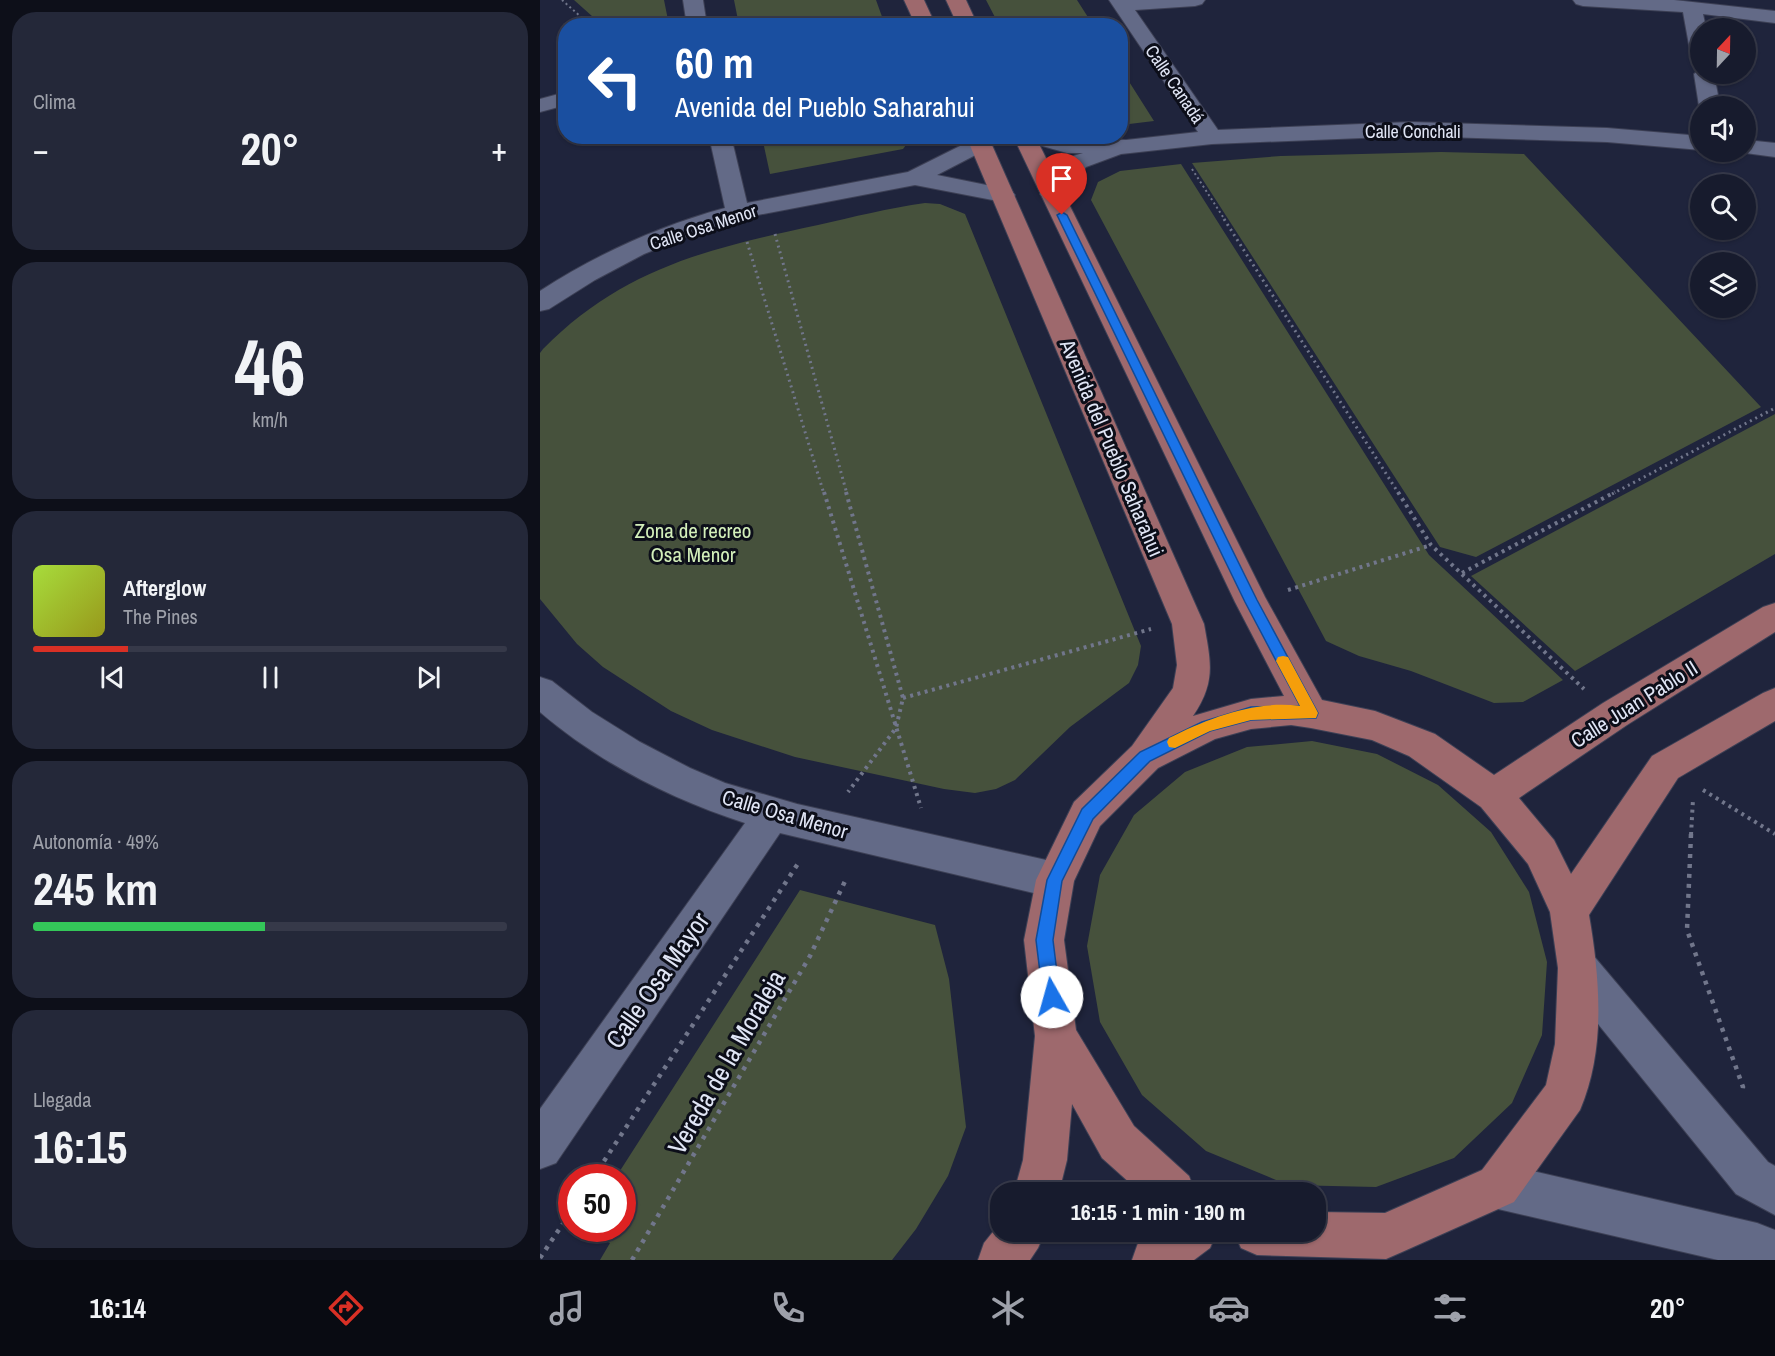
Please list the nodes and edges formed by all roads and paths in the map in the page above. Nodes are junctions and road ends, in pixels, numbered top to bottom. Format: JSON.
{"nodes":[{"id":1,"x":562,"y":0,"type":"edge"},
{"id":2,"x":693,"y":0,"type":"edge"},
{"id":3,"x":914,"y":0,"type":"edge"},
{"id":4,"x":956,"y":0,"type":"edge"},
{"id":5,"x":1195,"y":0,"type":"edge"},
{"id":6,"x":1583,"y":0,"type":"edge"},
{"id":7,"x":1121,"y":3,"type":"edge"},
{"id":8,"x":1692,"y":8,"type":"junction"},
{"id":9,"x":1775,"y":17,"type":"edge"},
{"id":10,"x":582,"y":18,"type":"edge"},
{"id":11,"x":696,"y":18,"type":"edge"},
{"id":12,"x":922,"y":18,"type":"edge"},
{"id":13,"x":964,"y":18,"type":"edge"},
{"id":14,"x":1694,"y":18,"type":"edge"},
{"id":15,"x":558,"y":100,"type":"edge"},
{"id":16,"x":540,"y":106,"type":"edge"},
{"id":17,"x":1212,"y":137,"type":"junction"},
{"id":18,"x":1175,"y":142,"type":"junction"},
{"id":19,"x":1690,"y":142,"type":"edge"},
{"id":20,"x":722,"y":144,"type":"edge"},
{"id":21,"x":972,"y":144,"type":"edge"},
{"id":22,"x":981,"y":144,"type":"edge"},
{"id":23,"x":1028,"y":144,"type":"edge"},
{"id":24,"x":1060,"y":144,"type":"edge"},
{"id":25,"x":1126,"y":147,"type":"junction"},
{"id":26,"x":1756,"y":148,"type":"edge"},
{"id":27,"x":1775,"y":150,"type":"edge"},
{"id":28,"x":915,"y":178,"type":"junction"},
{"id":29,"x":1052,"y":194,"type":"junction"},
{"id":30,"x":1003,"y":195,"type":"junction"},
{"id":31,"x":767,"y":207,"type":"junction"},
{"id":32,"x":738,"y":213,"type":"junction"},
{"id":33,"x":540,"y":303,"type":"edge"},
{"id":34,"x":1775,"y":408,"type":"edge"},
{"id":35,"x":1775,"y":616,"type":"edge"},
{"id":36,"x":540,"y":691,"type":"edge"},
{"id":37,"x":1775,"y":703,"type":"edge"},
{"id":38,"x":1311,"y":713,"type":"junction"},
{"id":39,"x":896,"y":728,"type":"junction"},
{"id":40,"x":1145,"y":757,"type":"junction"},
{"id":41,"x":1494,"y":795,"type":"junction"},
{"id":42,"x":1693,"y":795,"type":"dead end"},
{"id":43,"x":773,"y":813,"type":"junction"},
{"id":44,"x":822,"y":826,"type":"junction"},
{"id":45,"x":934,"y":852,"type":"junction"},
{"id":46,"x":846,"y":879,"type":"dead end"},
{"id":47,"x":1054,"y":880,"type":"junction"},
{"id":48,"x":1569,"y":911,"type":"junction"},
{"id":49,"x":1578,"y":968,"type":"junction"},
{"id":50,"x":1056,"y":1036,"type":"junction"},
{"id":51,"x":540,"y":1147,"type":"edge"},
{"id":52,"x":1736,"y":1159,"type":"junction"},
{"id":53,"x":601,"y":1164,"type":"edge"},
{"id":54,"x":1040,"y":1182,"type":"edge"},
{"id":55,"x":1162,"y":1182,"type":"edge"},
{"id":56,"x":1498,"y":1186,"type":"junction"},
{"id":57,"x":1775,"y":1192,"type":"edge"},
{"id":58,"x":558,"y":1231,"type":"edge"},
{"id":59,"x":1326,"y":1235,"type":"edge"},
{"id":60,"x":1014,"y":1242,"type":"edge"},
{"id":61,"x":1180,"y":1242,"type":"edge"},
{"id":62,"x":1775,"y":1256,"type":"edge"},
{"id":63,"x":540,"y":1258,"type":"edge"},
{"id":64,"x":632,"y":1260,"type":"edge"},
{"id":65,"x":1001,"y":1260,"type":"edge"},
{"id":66,"x":1155,"y":1260,"type":"edge"}],
"edges":[{"from":1,"to":10,"type":"path"},
{"from":2,"to":11,"type":"street"},
{"from":3,"to":12,"type":"main road"},
{"from":4,"to":13,"type":"main road"},
{"from":5,"to":7,"type":"street"},
{"from":6,"to":8,"type":"street"},
{"from":7,"to":17,"type":"street","name":"Calle Canadá"},
{"from":8,"to":9,"type":"street"},
{"from":8,"to":14,"type":"street"},
{"from":15,"to":16,"type":"street"},
{"from":17,"to":18,"type":"street","name":"Calle Conchali"},
{"from":17,"to":19,"type":"street","name":"Calle Conchali"},
{"from":18,"to":25,"type":"street","name":"Calle Conchali"},
{"from":18,"to":34,"type":"path"},
{"from":20,"to":32,"type":"street"},
{"from":21,"to":28,"type":"street"},
{"from":22,"to":30,"type":"main road","name":"Avenida del Pueblo Saharahui"},
{"from":23,"to":29,"type":"main road"},
{"from":24,"to":25,"type":"street","name":"Calle Conchali"},
{"from":25,"to":29,"type":"street","name":"Calle Conchali"},
{"from":26,"to":27,"type":"street"},
{"from":28,"to":30,"type":"street"},
{"from":28,"to":31,"type":"street","name":"Calle Osa Menor"},
{"from":29,"to":38,"type":"main road"},
{"from":30,"to":40,"type":"main road","name":"Avenida del Pueblo Saharahui"},
{"from":31,"to":32,"type":"street","name":"Calle Osa Menor"},
{"from":31,"to":39,"type":"path"},
{"from":32,"to":33,"type":"street","name":"Calle Osa Menor"},
{"from":32,"to":39,"type":"path"},
{"from":35,"to":41,"type":"main road","name":"Calle Juan Pablo II"},
{"from":36,"to":43,"type":"street","name":"Calle Osa Menor"},
{"from":37,"to":48,"type":"main road"},
{"from":38,"to":40,"type":"main road"},
{"from":38,"to":41,"type":"main road"},
{"from":39,"to":44,"type":"path"},
{"from":39,"to":45,"type":"path"},
{"from":40,"to":47,"type":"main road"},
{"from":41,"to":48,"type":"main road"},
{"from":42,"to":52,"type":"path"},
{"from":43,"to":44,"type":"street","name":"Calle Osa Menor"},
{"from":43,"to":51,"type":"street","name":"Calle Osa Mayor"},
{"from":44,"to":45,"type":"street","name":"Calle Osa Menor"},
{"from":44,"to":53,"type":"path"},
{"from":45,"to":47,"type":"street","name":"Calle Osa Menor"},
{"from":46,"to":64,"type":"path","name":"Vereda de la Moraleja"},
{"from":47,"to":50,"type":"main road"},
{"from":48,"to":49,"type":"main road"},
{"from":49,"to":52,"type":"street"},
{"from":49,"to":56,"type":"main road"},
{"from":50,"to":54,"type":"main road"},
{"from":50,"to":55,"type":"main road"},
{"from":52,"to":57,"type":"street"},
{"from":56,"to":59,"type":"main road"},
{"from":56,"to":62,"type":"street"},
{"from":58,"to":63,"type":"path"},
{"from":60,"to":65,"type":"main road"},
{"from":61,"to":66,"type":"main road"}]}
